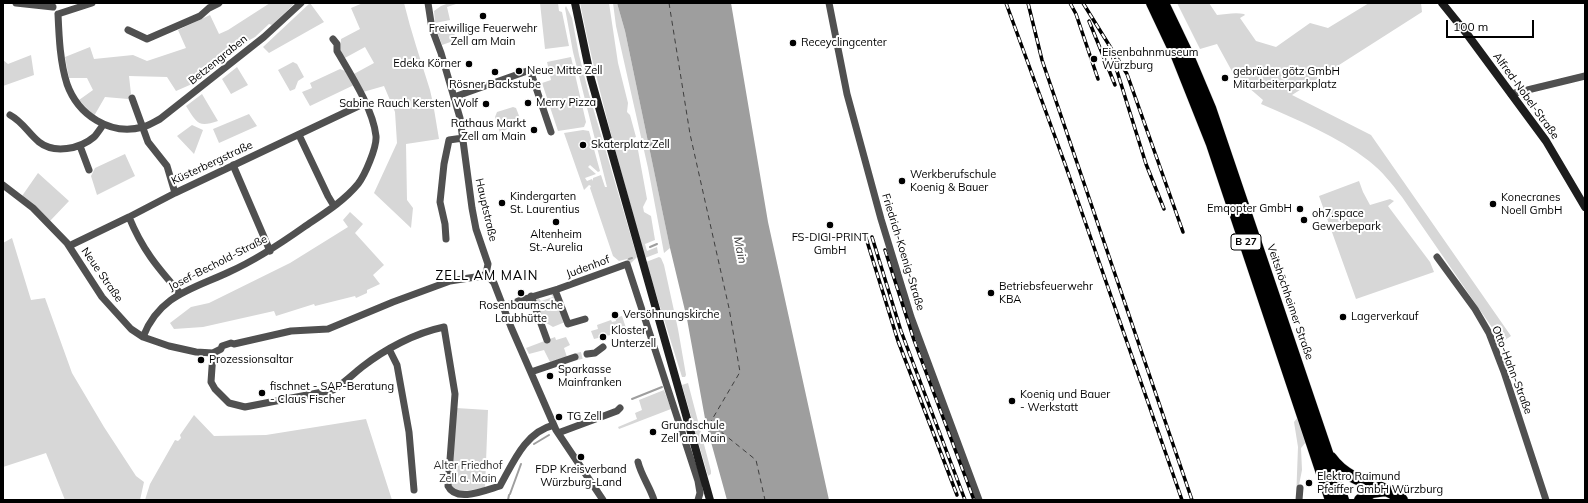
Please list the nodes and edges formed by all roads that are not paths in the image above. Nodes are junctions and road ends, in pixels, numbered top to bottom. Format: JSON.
{"nodes":[{"id":1,"x":16,"y":3,"type":"edge"},
{"id":2,"x":92,"y":3,"type":"edge"},
{"id":3,"x":219,"y":3,"type":"edge"},
{"id":4,"x":300,"y":3,"type":"edge"},
{"id":5,"x":428,"y":3,"type":"edge"},
{"id":6,"x":574,"y":3,"type":"edge"},
{"id":7,"x":829,"y":3,"type":"edge"},
{"id":8,"x":1152,"y":3,"type":"edge"},
{"id":9,"x":1163,"y":3,"type":"edge"},
{"id":10,"x":1442,"y":3,"type":"edge"},
{"id":11,"x":51,"y":5,"type":"edge"},
{"id":12,"x":58,"y":14,"type":"junction"},
{"id":13,"x":128,"y":30,"type":"dead end"},
{"id":14,"x":333,"y":39,"type":"dead end"},
{"id":15,"x":1585,"y":76,"type":"edge"},
{"id":16,"x":1511,"y":94,"type":"junction"},
{"id":17,"x":454,"y":96,"type":"junction"},
{"id":18,"x":132,"y":98,"type":"dead end"},
{"id":19,"x":365,"y":103,"type":"junction"},
{"id":20,"x":10,"y":115,"type":"dead end"},
{"id":21,"x":102,"y":125,"type":"junction"},
{"id":22,"x":143,"y":127,"type":"junction"},
{"id":23,"x":551,"y":132,"type":"dead end"},
{"id":24,"x":299,"y":135,"type":"junction"},
{"id":25,"x":463,"y":138,"type":"junction"},
{"id":26,"x":80,"y":146,"type":"junction"},
{"id":27,"x":233,"y":165,"type":"junction"},
{"id":28,"x":89,"y":170,"type":"dead end"},
{"id":29,"x":3,"y":185,"type":"edge"},
{"id":30,"x":175,"y":192,"type":"junction"},
{"id":31,"x":334,"y":206,"type":"junction"},
{"id":32,"x":1585,"y":206,"type":"edge"},
{"id":33,"x":129,"y":217,"type":"junction"},
{"id":34,"x":446,"y":239,"type":"dead end"},
{"id":35,"x":69,"y":246,"type":"junction"},
{"id":36,"x":270,"y":251,"type":"junction"},
{"id":37,"x":1437,"y":258,"type":"dead end"},
{"id":38,"x":486,"y":274,"type":"junction"},
{"id":39,"x":555,"y":290,"type":"junction"},
{"id":40,"x":180,"y":293,"type":"junction"},
{"id":41,"x":531,"y":296,"type":"junction"},
{"id":42,"x":518,"y":301,"type":"tunnel mouth"},
{"id":43,"x":585,"y":319,"type":"dead end"},
{"id":44,"x":143,"y":337,"type":"junction"},
{"id":45,"x":547,"y":340,"type":"dead end"},
{"id":46,"x":603,"y":347,"type":"dead end"},
{"id":47,"x":389,"y":349,"type":"junction"},
{"id":48,"x":213,"y":353,"type":"junction"},
{"id":49,"x":587,"y":354,"type":"tunnel mouth"},
{"id":50,"x":575,"y":357,"type":"tunnel mouth"},
{"id":51,"x":531,"y":372,"type":"junction"},
{"id":52,"x":620,"y":408,"type":"dead end"},
{"id":53,"x":554,"y":425,"type":"junction"},
{"id":54,"x":558,"y":434,"type":"junction"},
{"id":55,"x":1328,"y":454,"type":"junction"},
{"id":56,"x":638,"y":462,"type":"dead end"},
{"id":57,"x":1300,"y":488,"type":"dead end"},
{"id":58,"x":414,"y":490,"type":"dead end"},
{"id":59,"x":1386,"y":490,"type":"junction"},
{"id":60,"x":603,"y":500,"type":"edge"},
{"id":61,"x":654,"y":500,"type":"edge"},
{"id":62,"x":698,"y":500,"type":"edge"},
{"id":63,"x":710,"y":500,"type":"edge"},
{"id":64,"x":979,"y":500,"type":"edge"},
{"id":65,"x":1299,"y":500,"type":"edge"},
{"id":66,"x":1331,"y":500,"type":"edge"},
{"id":67,"x":1343,"y":500,"type":"edge"},
{"id":68,"x":1360,"y":500,"type":"edge"},
{"id":69,"x":1402,"y":500,"type":"edge"},
{"id":70,"x":1546,"y":500,"type":"edge"}],
"edges":[{"from":1,"to":11,"type":"street"},
{"from":2,"to":12,"type":"street"},
{"from":3,"to":13,"type":"street"},
{"from":4,"to":22,"type":"street","name":"Betzengraben"},
{"from":5,"to":17,"type":"street","name":"Hauptstraße"},
{"from":6,"to":63,"type":"main road"},
{"from":7,"to":64,"type":"street","name":"Friedrich-Koenig-Straße"},
{"from":8,"to":66,"type":"highway","name":"Veitshöchheimer Straße","number":"B 27"},
{"from":9,"to":55,"type":"highway","name":"Veitshöchheimer Straße","number":"B 27"},
{"from":10,"to":16,"type":"main road","name":"Alfred-Nobel-Straße"},
{"from":11,"to":12,"type":"street"},
{"from":12,"to":21,"type":"street","name":"Betzengraben"},
{"from":14,"to":19,"type":"street","name":"Josef-Bechold-Straße"},
{"from":15,"to":16,"type":"street"},
{"from":16,"to":32,"type":"main road","name":"Alfred-Nobel-Straße"},
{"from":17,"to":23,"type":"street"},
{"from":17,"to":25,"type":"street","name":"Hauptstraße"},
{"from":18,"to":22,"type":"street"},
{"from":19,"to":24,"type":"street","name":"Küsterbergstraße"},
{"from":19,"to":31,"type":"street","name":"Josef-Bechold-Straße"},
{"from":20,"to":26,"type":"street"},
{"from":21,"to":22,"type":"street","name":"Betzengraben"},
{"from":21,"to":26,"type":"street"},
{"from":22,"to":30,"type":"street"},
{"from":24,"to":27,"type":"street","name":"Küsterbergstraße"},
{"from":24,"to":31,"type":"street"},
{"from":25,"to":34,"type":"street"},
{"from":25,"to":38,"type":"street","name":"Hauptstraße"},
{"from":26,"to":28,"type":"street"},
{"from":27,"to":30,"type":"street","name":"Küsterbergstraße"},
{"from":27,"to":36,"type":"street"},
{"from":29,"to":35,"type":"street","name":"Neue Straße"},
{"from":30,"to":33,"type":"street","name":"Küsterbergstraße"},
{"from":31,"to":36,"type":"street","name":"Josef-Bechold-Straße"},
{"from":33,"to":35,"type":"street","name":"Küsterbergstraße"},
{"from":33,"to":40,"type":"street"},
{"from":35,"to":44,"type":"street","name":"Neue Straße"},
{"from":36,"to":40,"type":"street","name":"Josef-Bechold-Straße"},
{"from":37,"to":70,"type":"street","name":"Otto-Hahn-Straße"},
{"from":38,"to":48,"type":"street"},
{"from":38,"to":51,"type":"street"},
{"from":39,"to":41,"type":"street","name":"Judenhof"},
{"from":39,"to":43,"type":"street","name":"Judenhof"},
{"from":39,"to":62,"type":"street","name":"Judenhof"},
{"from":40,"to":44,"type":"street","name":"Josef-Bechold-Straße"},
{"from":41,"to":42,"type":"street","name":"Judenhof"},
{"from":41,"to":45,"type":"street"},
{"from":44,"to":48,"type":"street","name":"Neue Straße"},
{"from":46,"to":49,"type":"street"},
{"from":47,"to":48,"type":"street"},
{"from":47,"to":53,"type":"street"},
{"from":47,"to":58,"type":"street"},
{"from":50,"to":51,"type":"street"},
{"from":51,"to":53,"type":"street"},
{"from":52,"to":54,"type":"street"},
{"from":53,"to":54,"type":"street"},
{"from":54,"to":60,"type":"street"},
{"from":55,"to":59,"type":"highway"},
{"from":55,"to":67,"type":"highway","name":"Veitshöchheimer Straße","number":"B 27"},
{"from":56,"to":61,"type":"street"},
{"from":57,"to":65,"type":"street"},
{"from":59,"to":68,"type":"highway"},
{"from":59,"to":69,"type":"highway"}]}
